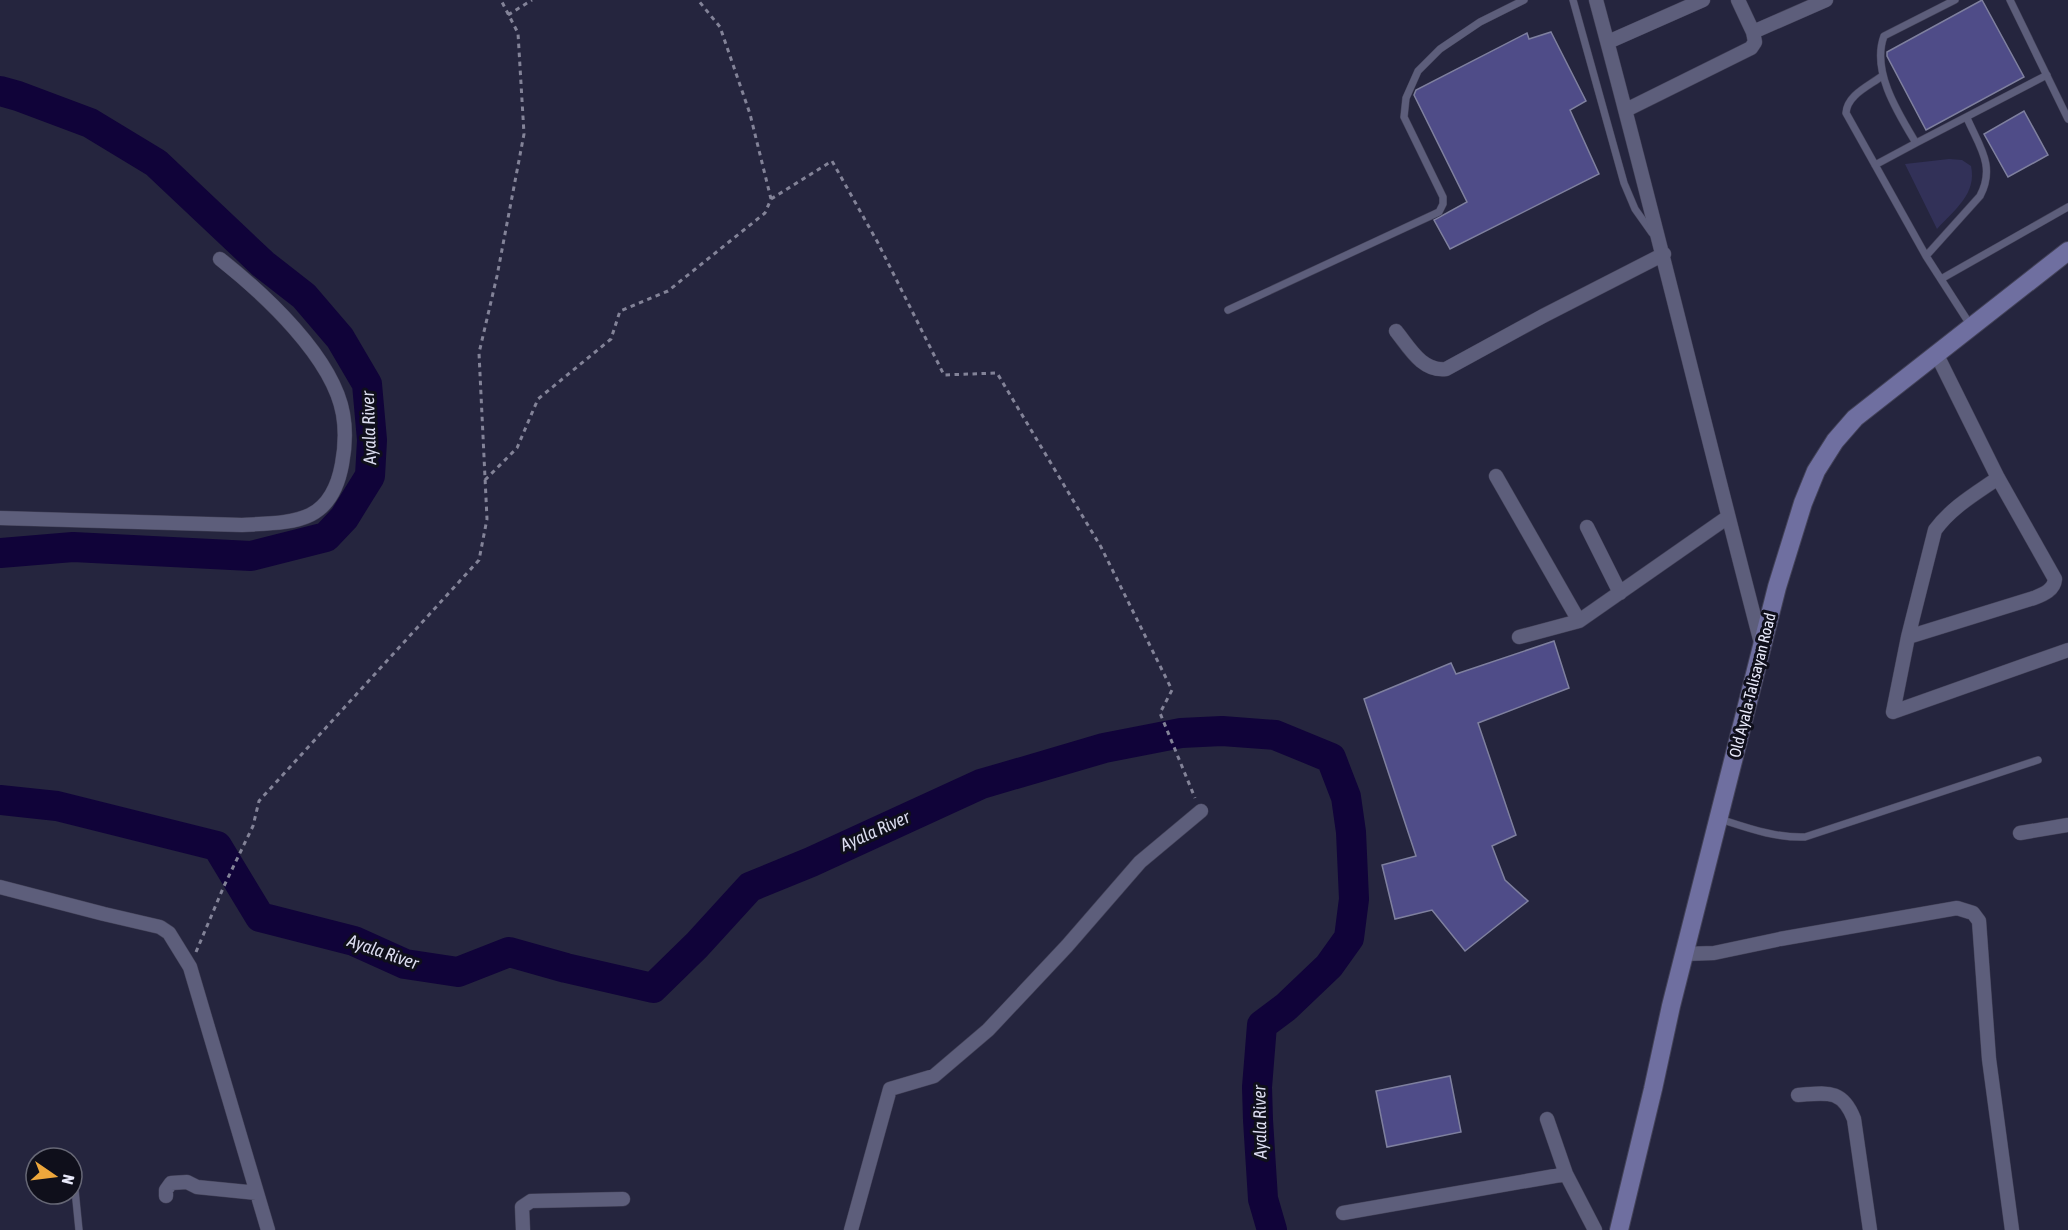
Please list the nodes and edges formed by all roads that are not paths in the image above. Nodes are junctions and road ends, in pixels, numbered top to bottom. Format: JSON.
{"nodes":[{"id":1,"x":1524,"y":0,"type":"edge"},
{"id":2,"x":1573,"y":0,"type":"edge"},
{"id":3,"x":1596,"y":0,"type":"edge"},
{"id":4,"x":1703,"y":0,"type":"edge"},
{"id":5,"x":1738,"y":0,"type":"edge"},
{"id":6,"x":1826,"y":0,"type":"edge"},
{"id":7,"x":1955,"y":0,"type":"edge"},
{"id":8,"x":2010,"y":0,"type":"edge"},
{"id":9,"x":1754,"y":32,"type":"junction"},
{"id":10,"x":1608,"y":42,"type":"junction"},
{"id":11,"x":2047,"y":75,"type":"junction"},
{"id":12,"x":1882,"y":76,"type":"junction"},
{"id":13,"x":1626,"y":110,"type":"junction"},
{"id":14,"x":1967,"y":118,"type":"junction"},
{"id":15,"x":2068,"y":119,"type":"edge"},
{"id":16,"x":1916,"y":143,"type":"junction"},
{"id":17,"x":1875,"y":165,"type":"junction"},
{"id":18,"x":2068,"y":207,"type":"edge"},
{"id":19,"x":1662,"y":250,"type":"junction"},
{"id":20,"x":2068,"y":251,"type":"edge"},
{"id":21,"x":1926,"y":256,"type":"junction"},
{"id":22,"x":220,"y":260,"type":"dead end"},
{"id":23,"x":1941,"y":279,"type":"junction"},
{"id":24,"x":1228,"y":310,"type":"dead end"},
{"id":25,"x":1971,"y":326,"type":"junction"},
{"id":26,"x":1396,"y":331,"type":"dead end"},
{"id":27,"x":1936,"y":353,"type":"junction"},
{"id":28,"x":1496,"y":476,"type":"dead end"},
{"id":29,"x":1998,"y":478,"type":"junction"},
{"id":30,"x":1728,"y":517,"type":"junction"},
{"id":31,"x":0,"y":518,"type":"edge"},
{"id":32,"x":1587,"y":527,"type":"dead end"},
{"id":33,"x":1620,"y":593,"type":"junction"},
{"id":34,"x":1579,"y":621,"type":"junction"},
{"id":35,"x":1519,"y":637,"type":"dead end"},
{"id":36,"x":1908,"y":637,"type":"junction"},
{"id":37,"x":1761,"y":643,"type":"junction"},
{"id":38,"x":2068,"y":650,"type":"edge"},
{"id":39,"x":2038,"y":760,"type":"dead end"},
{"id":40,"x":1201,"y":811,"type":"road end"},
{"id":41,"x":1718,"y":819,"type":"junction"},
{"id":42,"x":2068,"y":825,"type":"edge"},
{"id":43,"x":2020,"y":832,"type":"dead end"},
{"id":44,"x":0,"y":887,"type":"edge"},
{"id":45,"x":1684,"y":954,"type":"junction"},
{"id":46,"x":1798,"y":1095,"type":"dead end"},
{"id":47,"x":1547,"y":1119,"type":"dead end"},
{"id":48,"x":1566,"y":1174,"type":"junction"},
{"id":49,"x":257,"y":1193,"type":"junction"},
{"id":50,"x":166,"y":1196,"type":"dead end"},
{"id":51,"x":623,"y":1199,"type":"dead end"},
{"id":52,"x":77,"y":1206,"type":"edge"},
{"id":53,"x":1343,"y":1213,"type":"dead end"},
{"id":54,"x":79,"y":1230,"type":"edge"},
{"id":55,"x":268,"y":1230,"type":"edge"},
{"id":56,"x":523,"y":1230,"type":"edge"},
{"id":57,"x":851,"y":1230,"type":"edge"},
{"id":58,"x":1595,"y":1230,"type":"edge"},
{"id":59,"x":1619,"y":1230,"type":"edge"},
{"id":60,"x":1870,"y":1230,"type":"edge"},
{"id":61,"x":2012,"y":1230,"type":"edge"}],
"edges":[{"from":1,"to":24,"type":"lane"},
{"from":2,"to":19,"type":"lane"},
{"from":3,"to":10,"type":"street"},
{"from":4,"to":10,"type":"street"},
{"from":5,"to":9,"type":"street"},
{"from":6,"to":9,"type":"street"},
{"from":7,"to":12,"type":"lane"},
{"from":8,"to":11,"type":"lane"},
{"from":9,"to":13,"type":"street"},
{"from":10,"to":13,"type":"street"},
{"from":11,"to":14,"type":"lane"},
{"from":11,"to":15,"type":"lane"},
{"from":12,"to":16,"type":"lane"},
{"from":12,"to":17,"type":"lane"},
{"from":13,"to":19,"type":"street"},
{"from":14,"to":16,"type":"lane"},
{"from":14,"to":21,"type":"lane"},
{"from":16,"to":17,"type":"lane"},
{"from":17,"to":21,"type":"lane"},
{"from":18,"to":23,"type":"lane"},
{"from":19,"to":26,"type":"street"},
{"from":19,"to":30,"type":"street"},
{"from":20,"to":25,"type":"street","name":"Old Ayala-Talisayan Road"},
{"from":21,"to":23,"type":"lane"},
{"from":22,"to":31,"type":"street"},
{"from":23,"to":25,"type":"lane"},
{"from":25,"to":27,"type":"street","name":"Old Ayala-Talisayan Road"},
{"from":27,"to":29,"type":"street"},
{"from":27,"to":37,"type":"street","name":"Old Ayala-Talisayan Road"},
{"from":28,"to":34,"type":"street"},
{"from":29,"to":36,"type":"street"},
{"from":29,"to":36,"type":"street"},
{"from":30,"to":33,"type":"street"},
{"from":30,"to":37,"type":"street"},
{"from":32,"to":33,"type":"street"},
{"from":33,"to":34,"type":"street"},
{"from":34,"to":35,"type":"street"},
{"from":36,"to":38,"type":"street"},
{"from":37,"to":41,"type":"street","name":"Old Ayala-Talisayan Road"},
{"from":39,"to":41,"type":"lane"},
{"from":40,"to":57,"type":"street"},
{"from":41,"to":45,"type":"street","name":"Old Ayala-Talisayan Road"},
{"from":42,"to":43,"type":"street"},
{"from":44,"to":49,"type":"street"},
{"from":45,"to":59,"type":"street","name":"Old Ayala-Talisayan Road"},
{"from":45,"to":61,"type":"street"},
{"from":46,"to":60,"type":"street"},
{"from":47,"to":48,"type":"street"},
{"from":48,"to":53,"type":"street"},
{"from":48,"to":58,"type":"street"},
{"from":49,"to":50,"type":"street"},
{"from":49,"to":55,"type":"street"},
{"from":51,"to":56,"type":"street"},
{"from":52,"to":54,"type":"lane"}]}
